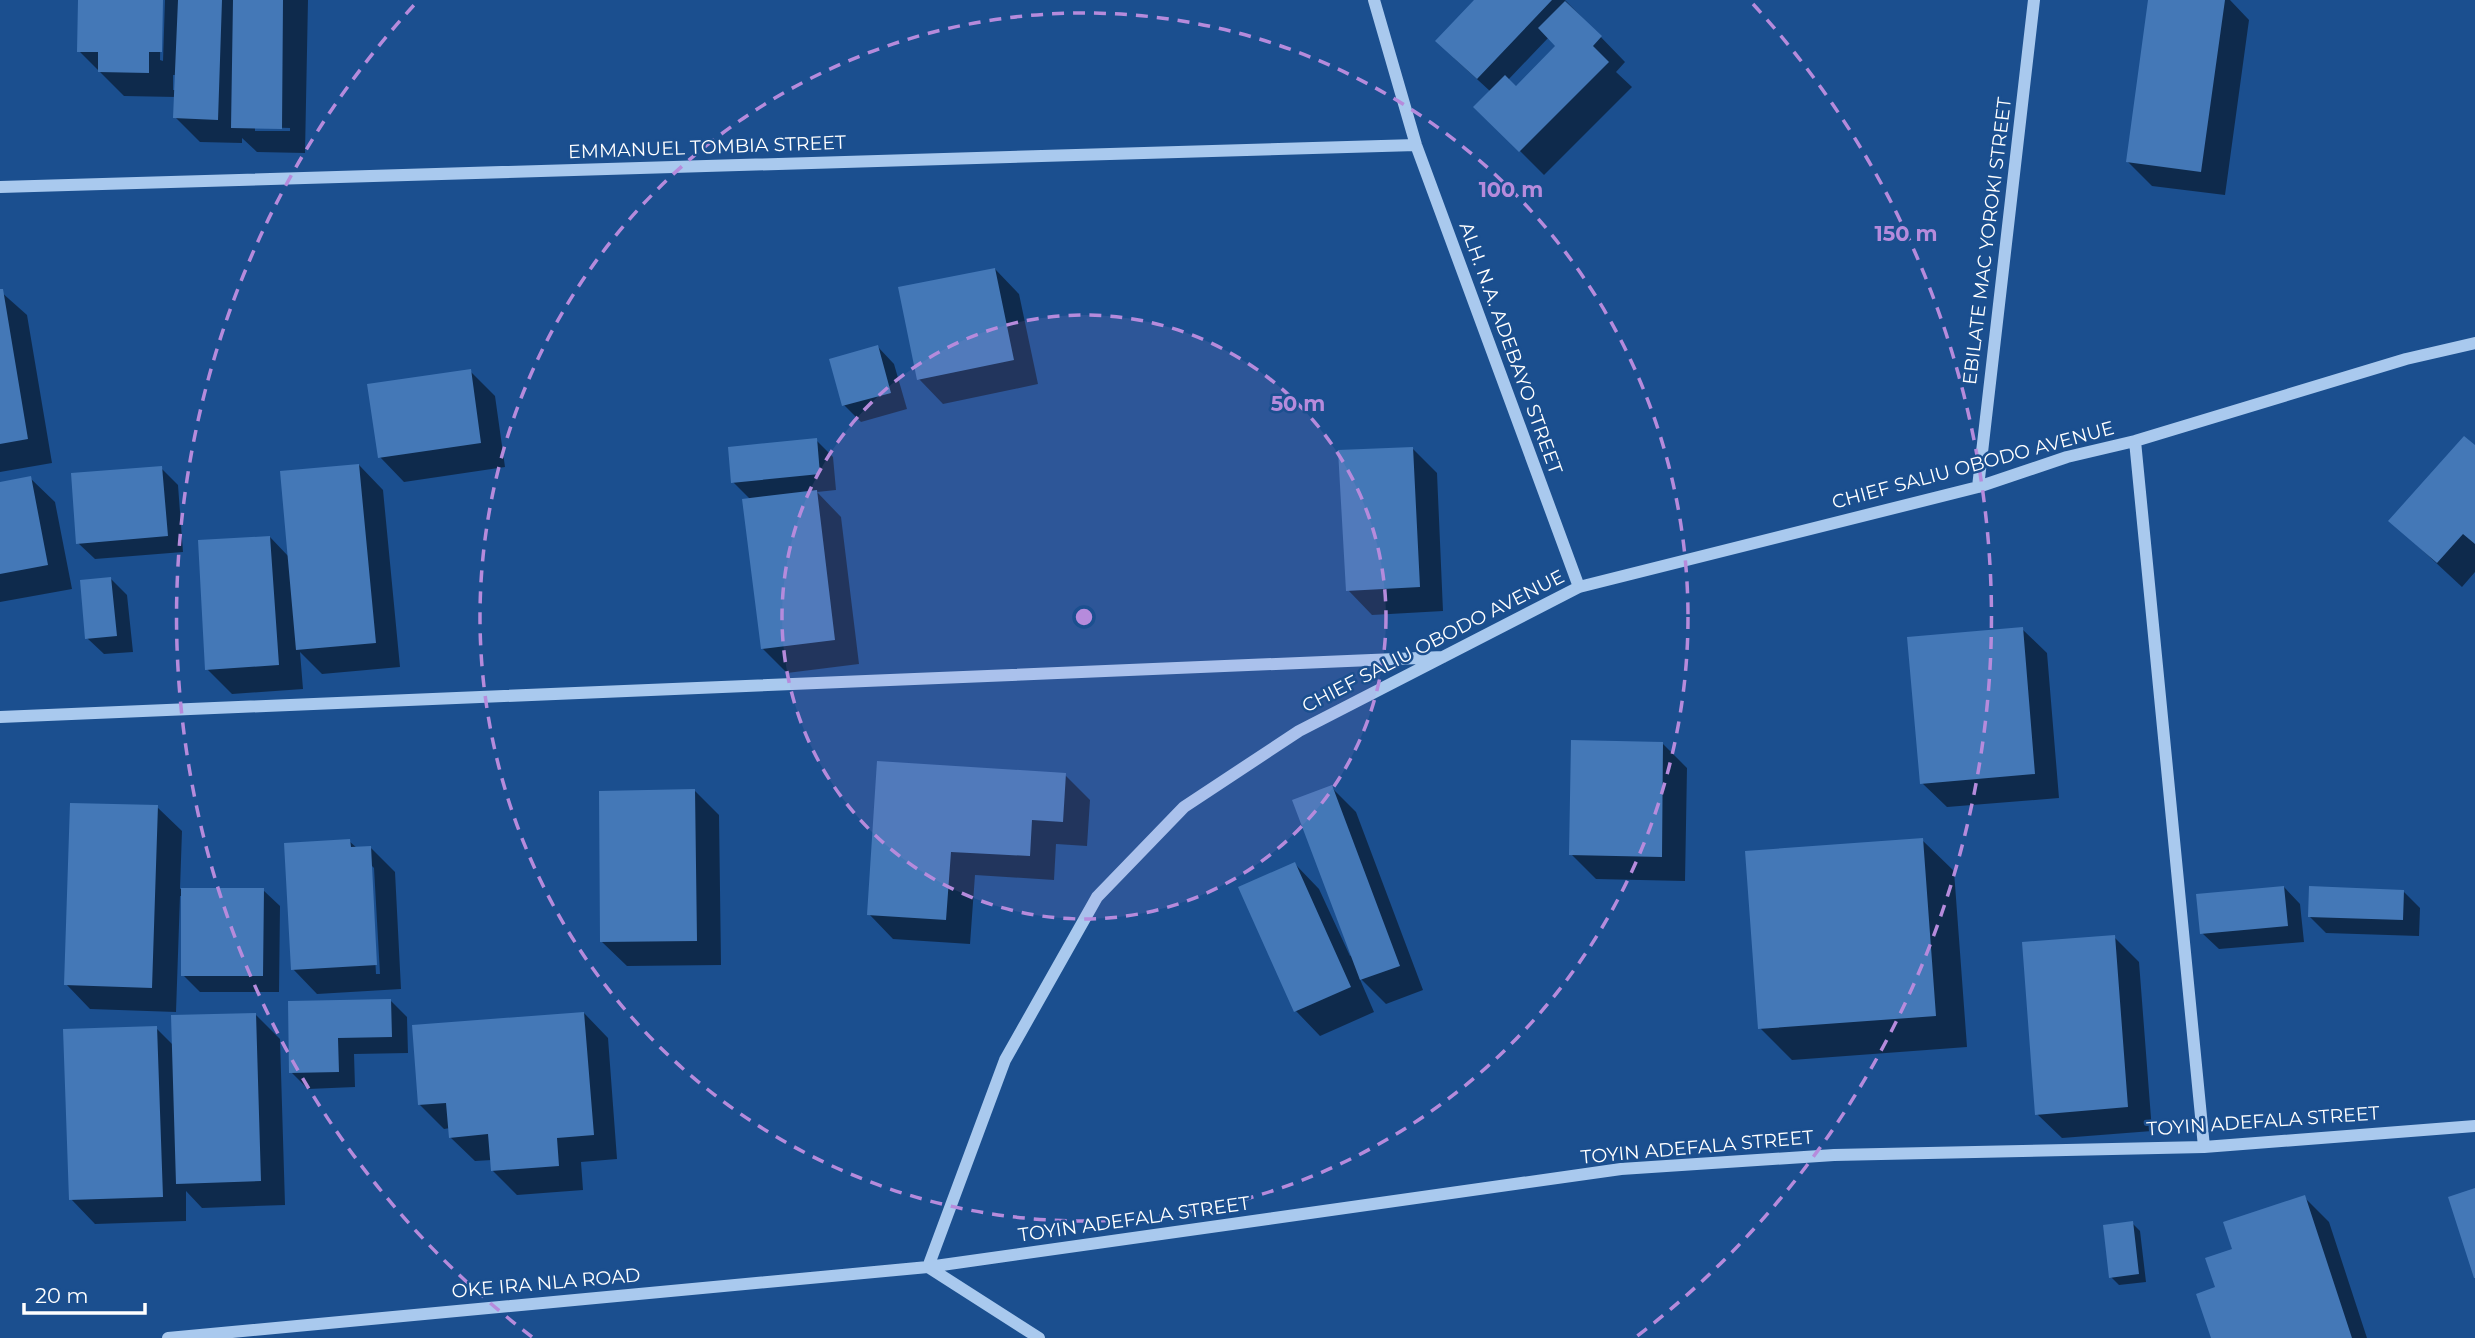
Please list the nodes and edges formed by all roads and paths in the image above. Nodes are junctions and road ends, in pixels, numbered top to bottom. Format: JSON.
{"nodes":[{"id":1,"x":1374,"y":0,"type":"edge"},
{"id":2,"x":2034,"y":0,"type":"edge"},
{"id":3,"x":1416,"y":145,"type":"junction"},
{"id":4,"x":0,"y":187,"type":"edge"},
{"id":5,"x":2475,"y":343,"type":"edge"},
{"id":6,"x":2136,"y":441,"type":"junction"},
{"id":7,"x":1978,"y":487,"type":"junction"},
{"id":8,"x":1579,"y":587,"type":"junction"},
{"id":9,"x":1446,"y":656,"type":"junction"},
{"id":10,"x":0,"y":717,"type":"edge"},
{"id":11,"x":2475,"y":1126,"type":"edge"},
{"id":12,"x":2204,"y":1147,"type":"junction"},
{"id":13,"x":928,"y":1267,"type":"junction"},
{"id":14,"x":168,"y":1338,"type":"edge"},
{"id":15,"x":1039,"y":1338,"type":"edge"}],
"edges":[{"from":1,"to":3,"type":"street","name":"ALH. N.A. ADEBAYO STREET"},
{"from":2,"to":7,"type":"street","name":"EBILATE MAC YOROKI STREET"},
{"from":3,"to":4,"type":"street","name":"EMMANUEL TOMBIA STREET"},
{"from":3,"to":8,"type":"street","name":"ALH. N.A. ADEBAYO STREET"},
{"from":5,"to":6,"type":"street","name":"CHIEF SALIU OBODO AVENUE"},
{"from":6,"to":7,"type":"street","name":"CHIEF SALIU OBODO AVENUE"},
{"from":6,"to":12,"type":"street"},
{"from":7,"to":8,"type":"street","name":"CHIEF SALIU OBODO AVENUE"},
{"from":8,"to":9,"type":"street","name":"CHIEF SALIU OBODO AVENUE"},
{"from":9,"to":10,"type":"street"},
{"from":9,"to":13,"type":"street","name":"CHIEF SALIU OBODO AVENUE"},
{"from":11,"to":12,"type":"street","name":"TOYIN ADEFALA STREET"},
{"from":12,"to":13,"type":"street","name":"TOYIN ADEFALA STREET"},
{"from":13,"to":14,"type":"street","name":"OKE IRA NLA ROAD"},
{"from":13,"to":15,"type":"street"}]}
